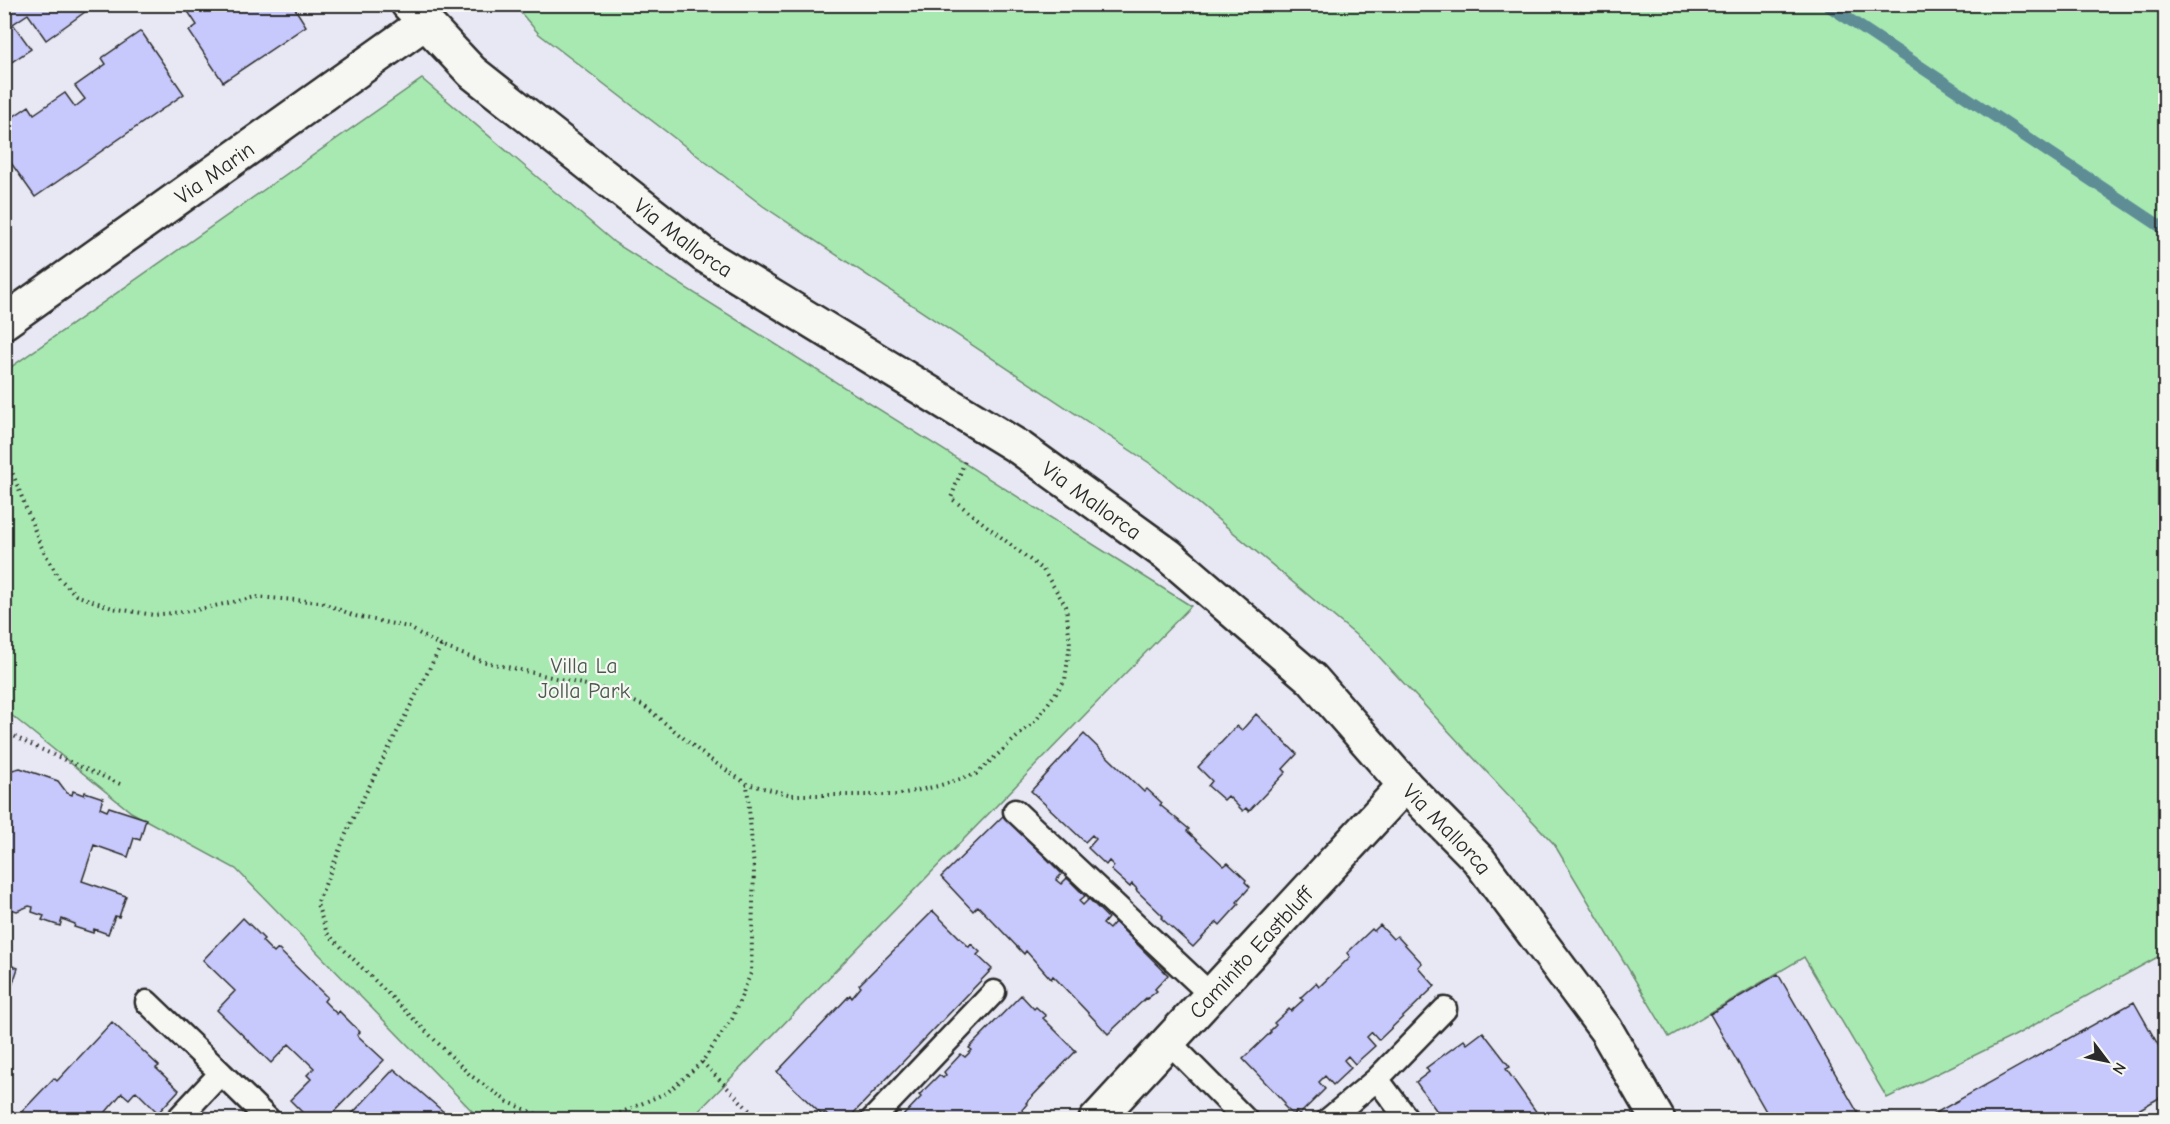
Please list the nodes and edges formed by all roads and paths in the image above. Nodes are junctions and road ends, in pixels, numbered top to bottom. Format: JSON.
{"nodes":[{"id":1,"x":416,"y":14,"type":"edge"},
{"id":2,"x":4,"y":322,"type":"edge"},
{"id":3,"x":984,"y":426,"type":"junction"},
{"id":4,"x":4,"y":451,"type":"edge"},
{"id":5,"x":441,"y":646,"type":"junction"},
{"id":6,"x":4,"y":731,"type":"edge"},
{"id":7,"x":120,"y":784,"type":"dead end"},
{"id":8,"x":747,"y":784,"type":"junction"},
{"id":9,"x":1405,"y":784,"type":"junction"},
{"id":10,"x":1015,"y":810,"type":"dead end"},
{"id":11,"x":994,"y":992,"type":"dead end"},
{"id":12,"x":1211,"y":995,"type":"junction"},
{"id":13,"x":147,"y":1002,"type":"dead end"},
{"id":14,"x":1445,"y":1009,"type":"dead end"},
{"id":15,"x":1168,"y":1041,"type":"junction"},
{"id":16,"x":702,"y":1062,"type":"junction"},
{"id":17,"x":221,"y":1073,"type":"junction"},
{"id":18,"x":1377,"y":1078,"type":"junction"},
{"id":19,"x":177,"y":1119,"type":"edge"},
{"id":20,"x":269,"y":1119,"type":"edge"},
{"id":21,"x":560,"y":1119,"type":"edge"},
{"id":22,"x":597,"y":1119,"type":"edge"},
{"id":23,"x":759,"y":1119,"type":"edge"},
{"id":24,"x":872,"y":1119,"type":"edge"},
{"id":25,"x":1096,"y":1119,"type":"edge"},
{"id":26,"x":1246,"y":1119,"type":"edge"},
{"id":27,"x":1328,"y":1119,"type":"edge"},
{"id":28,"x":1408,"y":1119,"type":"edge"},
{"id":29,"x":1658,"y":1119,"type":"edge"}],
"edges":[{"from":1,"to":2,"type":"street","name":"Via Marin"},
{"from":1,"to":3,"type":"street","name":"Via Mallorca"},
{"from":3,"to":8,"type":"path"},
{"from":3,"to":9,"type":"street","name":"Via Mallorca"},
{"from":4,"to":5,"type":"path"},
{"from":5,"to":8,"type":"path"},
{"from":5,"to":21,"type":"path"},
{"from":6,"to":7,"type":"path"},
{"from":8,"to":16,"type":"path"},
{"from":9,"to":12,"type":"street","name":"Caminito Eastbluff"},
{"from":9,"to":29,"type":"street","name":"Via Mallorca"},
{"from":10,"to":12,"type":"lane"},
{"from":11,"to":24,"type":"lane"},
{"from":12,"to":15,"type":"street","name":"Caminito Eastbluff"},
{"from":13,"to":17,"type":"lane"},
{"from":14,"to":18,"type":"lane"},
{"from":15,"to":25,"type":"street","name":"Caminito Eastbluff"},
{"from":15,"to":26,"type":"lane"},
{"from":16,"to":22,"type":"path"},
{"from":16,"to":23,"type":"path"},
{"from":17,"to":19,"type":"lane"},
{"from":17,"to":20,"type":"lane"},
{"from":18,"to":27,"type":"lane"},
{"from":18,"to":28,"type":"lane"}]}
